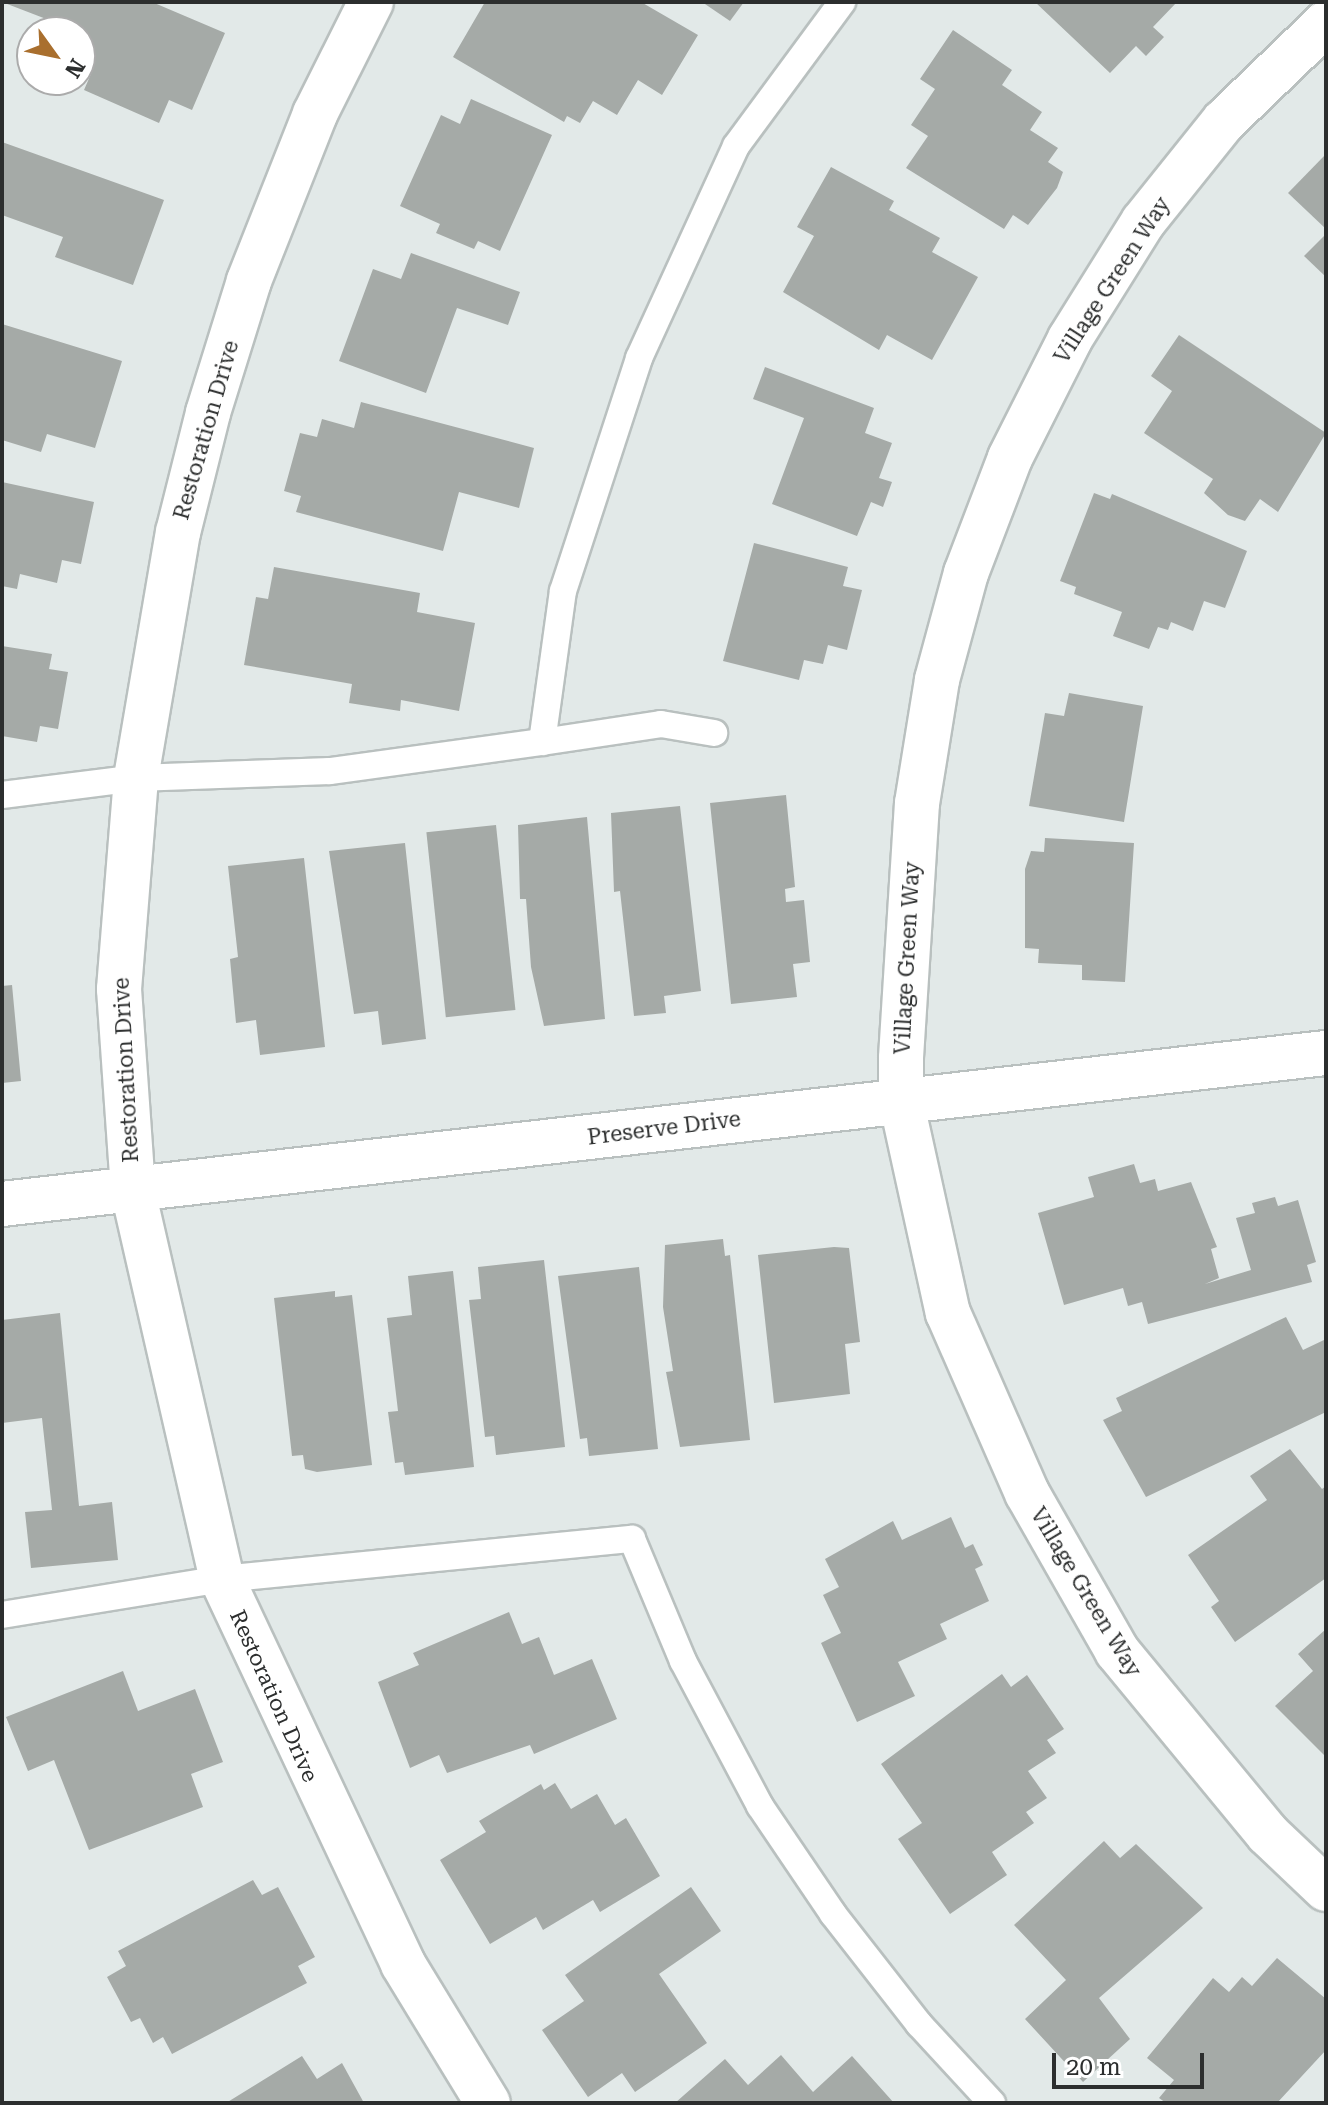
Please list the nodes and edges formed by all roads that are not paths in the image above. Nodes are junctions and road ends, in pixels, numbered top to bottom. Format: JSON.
{"nodes":[{"id":1,"x":371,"y":2,"type":"edge"},
{"id":2,"x":842,"y":2,"type":"edge"},
{"id":3,"x":1326,"y":23,"type":"edge"},
{"id":4,"x":714,"y":733,"type":"dead end"},
{"id":5,"x":542,"y":742,"type":"junction"},
{"id":6,"x":136,"y":778,"type":"junction"},
{"id":7,"x":2,"y":795,"type":"edge"},
{"id":8,"x":1326,"y":1053,"type":"edge"},
{"id":9,"x":901,"y":1100,"type":"junction"},
{"id":10,"x":133,"y":1191,"type":"junction"},
{"id":11,"x":2,"y":1204,"type":"edge"},
{"id":12,"x":222,"y":1579,"type":"junction"},
{"id":13,"x":2,"y":1615,"type":"edge"},
{"id":14,"x":1326,"y":1889,"type":"edge"},
{"id":15,"x":488,"y":2103,"type":"edge"},
{"id":16,"x":992,"y":2103,"type":"edge"}],
"edges":[{"from":1,"to":6,"type":"street","name":"Restoration Drive"},
{"from":2,"to":5,"type":"lane"},
{"from":3,"to":9,"type":"street","name":"Village Green Way"},
{"from":4,"to":5,"type":"lane"},
{"from":5,"to":6,"type":"lane"},
{"from":6,"to":7,"type":"lane"},
{"from":6,"to":10,"type":"street","name":"Restoration Drive"},
{"from":8,"to":9,"type":"street","name":"Preserve Drive"},
{"from":9,"to":10,"type":"street","name":"Preserve Drive"},
{"from":9,"to":14,"type":"street","name":"Village Green Way"},
{"from":10,"to":11,"type":"street","name":"Preserve Drive"},
{"from":10,"to":12,"type":"street","name":"Restoration Drive"},
{"from":12,"to":13,"type":"lane"},
{"from":12,"to":15,"type":"street","name":"Restoration Drive"},
{"from":12,"to":16,"type":"lane"}]}
